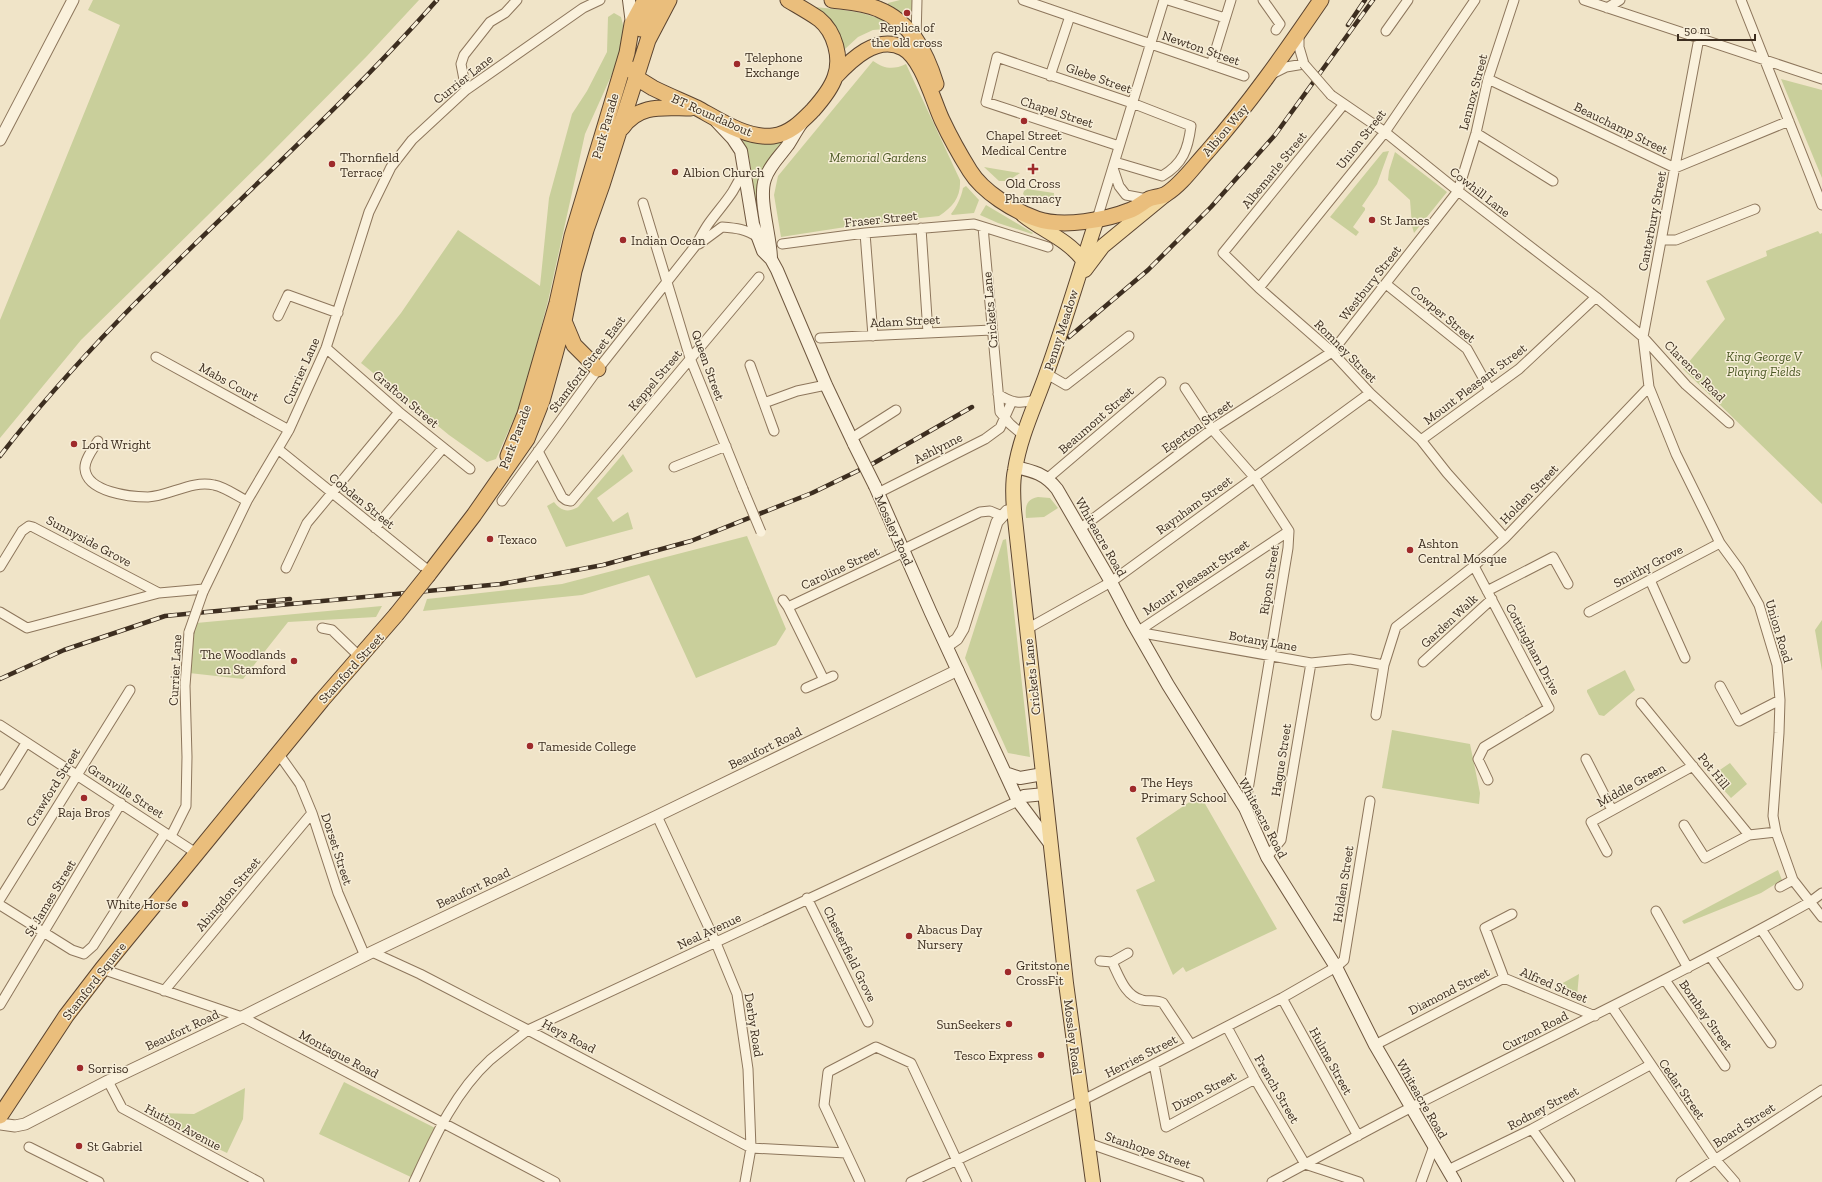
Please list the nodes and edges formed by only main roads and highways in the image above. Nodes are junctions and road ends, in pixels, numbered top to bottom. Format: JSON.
{"nodes":[{"id":1,"x":629,"y":0,"type":"edge"},
{"id":2,"x":644,"y":0,"type":"edge"},
{"id":3,"x":657,"y":0,"type":"edge"},
{"id":4,"x":669,"y":0,"type":"edge"},
{"id":5,"x":788,"y":0,"type":"edge"},
{"id":6,"x":832,"y":0,"type":"edge"},
{"id":7,"x":1321,"y":0,"type":"edge"},
{"id":8,"x":632,"y":24,"type":"junction"},
{"id":9,"x":627,"y":52,"type":"junction"},
{"id":10,"x":636,"y":76,"type":"junction"},
{"id":11,"x":835,"y":77,"type":"junction"},
{"id":12,"x":696,"y":108,"type":"junction"},
{"id":13,"x":711,"y":116,"type":"junction"},
{"id":14,"x":942,"y":121,"type":"junction"},
{"id":15,"x":802,"y":122,"type":"junction"},
{"id":16,"x":618,"y":137,"type":"junction"},
{"id":17,"x":1165,"y":195,"type":"junction"},
{"id":18,"x":1022,"y":214,"type":"junction"},
{"id":19,"x":1097,"y":219,"type":"junction"},
{"id":20,"x":772,"y":259,"type":"junction"},
{"id":21,"x":1083,"y":260,"type":"junction"},
{"id":22,"x":1075,"y":286,"type":"junction"},
{"id":23,"x":564,"y":321,"type":"junction"},
{"id":24,"x":598,"y":369,"type":"road end"},
{"id":25,"x":1015,"y":467,"type":"junction"},
{"id":26,"x":500,"y":477,"type":"junction"},
{"id":27,"x":1008,"y":513,"type":"joint"},
{"id":28,"x":1005,"y":773,"type":"junction"},
{"id":29,"x":1043,"y":774,"type":"junction"},
{"id":30,"x":1045,"y":794,"type":"junction"},
{"id":31,"x":1018,"y":801,"type":"junction"},
{"id":32,"x":1051,"y":845,"type":"junction"},
{"id":33,"x":196,"y":853,"type":"joint"},
{"id":34,"x":0,"y":1116,"type":"edge"},
{"id":35,"x":1093,"y":1182,"type":"edge"},
{"id":36,"x":1455,"y":1182,"type":"edge"}],
"edges":[{"from":1,"to":8,"type":"main road"},
{"from":2,"to":8,"type":"highway","name":"Park Parade"},
{"from":3,"to":9,"type":"highway"},
{"from":4,"to":10,"type":"highway","name":"Park Parade"},
{"from":5,"to":11,"type":"highway","name":"BT Roundabout"},
{"from":6,"to":14,"type":"highway"},
{"from":7,"to":17,"type":"highway","name":"Albion Way"},
{"from":8,"to":9,"type":"highway","name":"Park Parade"},
{"from":9,"to":10,"type":"highway","name":"BT Roundabout"},
{"from":9,"to":26,"type":"highway","name":"Park Parade"},
{"from":10,"to":12,"type":"highway","name":"BT Roundabout"},
{"from":10,"to":16,"type":"highway","name":"Park Parade"},
{"from":11,"to":14,"type":"highway"},
{"from":11,"to":15,"type":"highway","name":"BT Roundabout"},
{"from":12,"to":13,"type":"highway","name":"BT Roundabout"},
{"from":12,"to":16,"type":"highway"},
{"from":13,"to":15,"type":"highway","name":"BT Roundabout"},
{"from":13,"to":20,"type":"main road"},
{"from":14,"to":18,"type":"highway","name":"Albion Way"},
{"from":15,"to":20,"type":"main road"},
{"from":16,"to":23,"type":"highway","name":"Park Parade"},
{"from":17,"to":19,"type":"highway","name":"Albion Way"},
{"from":17,"to":22,"type":"main road"},
{"from":18,"to":19,"type":"highway","name":"Albion Way"},
{"from":18,"to":21,"type":"main road"},
{"from":19,"to":21,"type":"main road","name":"Penny Meadow"},
{"from":20,"to":28,"type":"main road","name":"Mossley Road","bridge":true},
{"from":21,"to":22,"type":"main road","name":"Penny Meadow"},
{"from":22,"to":25,"type":"main road","name":"Penny Meadow"},
{"from":23,"to":24,"type":"highway"},
{"from":23,"to":26,"type":"highway","name":"Park Parade"},
{"from":25,"to":27,"type":"main road","name":"Penny Meadow"},
{"from":25,"to":36,"type":"main road","name":"Whiteacre Road"},
{"from":26,"to":33,"type":"highway","name":"Stamford Street","bridge":true},
{"from":27,"to":29,"type":"main road","name":"Crickets Lane"},
{"from":28,"to":29,"type":"main road"},
{"from":28,"to":31,"type":"main road","name":"Mossley Road"},
{"from":29,"to":30,"type":"main road","name":"Crickets Lane"},
{"from":30,"to":31,"type":"main road"},
{"from":30,"to":32,"type":"main road","name":"Crickets Lane"},
{"from":31,"to":32,"type":"main road","name":"Mossley Road"},
{"from":32,"to":35,"type":"main road","name":"Mossley Road"},
{"from":33,"to":34,"type":"highway","name":"Stamford Square"}]}
